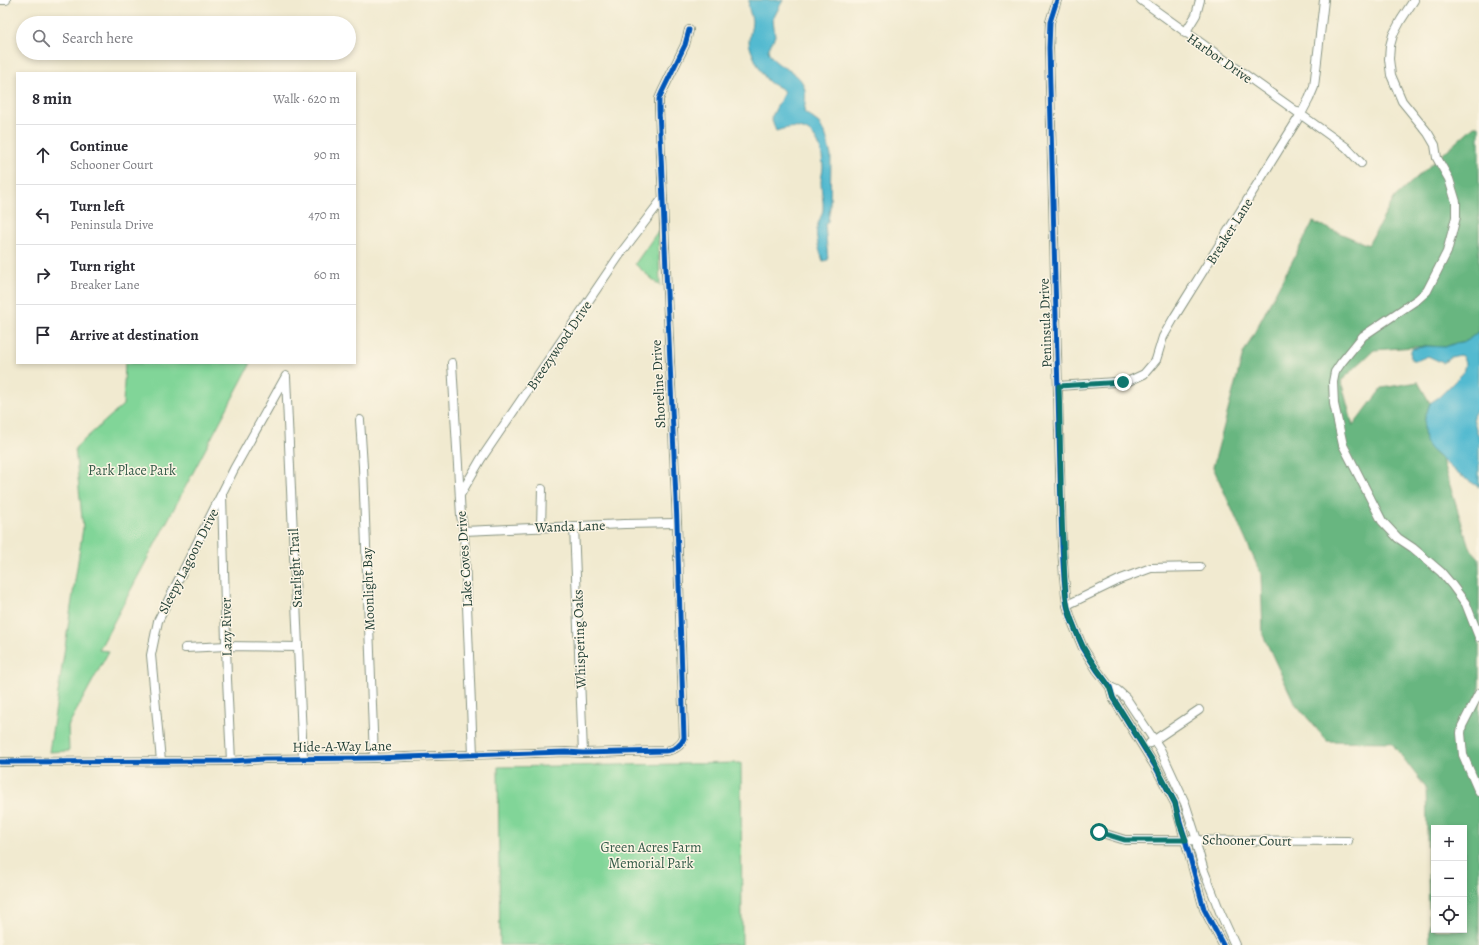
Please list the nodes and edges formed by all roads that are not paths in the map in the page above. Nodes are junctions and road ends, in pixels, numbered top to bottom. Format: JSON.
{"nodes":[{"id":1,"x":0,"y":0,"type":"edge"},
{"id":2,"x":6,"y":0,"type":"edge"},
{"id":3,"x":1057,"y":0,"type":"edge"},
{"id":4,"x":1141,"y":0,"type":"edge"},
{"id":5,"x":1200,"y":0,"type":"edge"},
{"id":6,"x":1324,"y":0,"type":"edge"},
{"id":7,"x":1414,"y":0,"type":"edge"},
{"id":8,"x":689,"y":30,"type":"dead end"},
{"id":9,"x":1185,"y":33,"type":"junction"},
{"id":10,"x":1301,"y":114,"type":"junction"},
{"id":11,"x":1361,"y":163,"type":"dead end"},
{"id":12,"x":663,"y":198,"type":"junction"},
{"id":13,"x":452,"y":363,"type":"dead end"},
{"id":14,"x":286,"y":376,"type":"joint"},
{"id":15,"x":1059,"y":386,"type":"junction"},
{"id":16,"x":360,"y":420,"type":"dead end"},
{"id":17,"x":542,"y":489,"type":"dead end"},
{"id":18,"x":222,"y":494,"type":"junction"},
{"id":19,"x":460,"y":495,"type":"junction"},
{"id":20,"x":677,"y":523,"type":"junction"},
{"id":21,"x":574,"y":526,"type":"junction"},
{"id":22,"x":541,"y":527,"type":"junction"},
{"id":23,"x":464,"y":530,"type":"junction"},
{"id":24,"x":1200,"y":567,"type":"dead end"},
{"id":25,"x":1067,"y":605,"type":"junction"},
{"id":26,"x":1479,"y":638,"type":"edge"},
{"id":27,"x":226,"y":646,"type":"junction"},
{"id":28,"x":298,"y":647,"type":"junction"},
{"id":29,"x":185,"y":648,"type":"dead end"},
{"id":30,"x":1110,"y":687,"type":"junction"},
{"id":31,"x":1479,"y":693,"type":"edge"},
{"id":32,"x":1199,"y":710,"type":"dead end"},
{"id":33,"x":1153,"y":740,"type":"junction"},
{"id":34,"x":682,"y":744,"type":"joint"},
{"id":35,"x":1145,"y":748,"type":"junction"},
{"id":36,"x":583,"y":753,"type":"junction"},
{"id":37,"x":473,"y":754,"type":"junction"},
{"id":38,"x":374,"y":758,"type":"junction"},
{"id":39,"x":303,"y":759,"type":"junction"},
{"id":40,"x":160,"y":761,"type":"junction"},
{"id":41,"x":232,"y":761,"type":"junction"},
{"id":42,"x":0,"y":762,"type":"edge"},
{"id":43,"x":1479,"y":792,"type":"edge"},
{"id":44,"x":1099,"y":832,"type":"dead end"},
{"id":45,"x":1186,"y":840,"type":"junction"},
{"id":46,"x":1197,"y":840,"type":"junction"},
{"id":47,"x":1348,"y":841,"type":"dead end"},
{"id":48,"x":1223,"y":945,"type":"edge"},
{"id":49,"x":1234,"y":945,"type":"edge"}],
"edges":[{"from":1,"to":2,"type":"street"},
{"from":3,"to":15,"type":"street","name":"Peninsula Drive"},
{"from":4,"to":9,"type":"street","name":"Harbor Drive"},
{"from":5,"to":9,"type":"street"},
{"from":6,"to":10,"type":"street","name":"Breaker Lane"},
{"from":7,"to":26,"type":"street"},
{"from":8,"to":12,"type":"street","name":"Shoreline Drive"},
{"from":9,"to":10,"type":"street","name":"Harbor Drive"},
{"from":10,"to":11,"type":"street","name":"Harbor Drive"},
{"from":10,"to":15,"type":"street","name":"Breaker Lane"},
{"from":12,"to":19,"type":"street","name":"Breezywood Drive"},
{"from":12,"to":20,"type":"street","name":"Shoreline Drive"},
{"from":13,"to":19,"type":"street","name":"Lake Coves Drive"},
{"from":14,"to":18,"type":"street","name":"Sleepy Lagoon Drive"},
{"from":14,"to":28,"type":"street","name":"Starlight Trail"},
{"from":15,"to":25,"type":"street","name":"Peninsula Drive"},
{"from":16,"to":38,"type":"street","name":"Moonlight Bay"},
{"from":17,"to":22,"type":"street"},
{"from":18,"to":27,"type":"street","name":"Lazy River"},
{"from":18,"to":40,"type":"street","name":"Sleepy Lagoon Drive"},
{"from":19,"to":23,"type":"street","name":"Lake Coves Drive"},
{"from":20,"to":21,"type":"street","name":"Wanda Lane"},
{"from":20,"to":34,"type":"street","name":"Shoreline Drive"},
{"from":21,"to":22,"type":"street","name":"Wanda Lane"},
{"from":21,"to":36,"type":"street","name":"Whispering Oaks"},
{"from":22,"to":23,"type":"street","name":"Wanda Lane"},
{"from":23,"to":37,"type":"street","name":"Lake Coves Drive"},
{"from":24,"to":25,"type":"street"},
{"from":25,"to":30,"type":"street","name":"Peninsula Drive"},
{"from":27,"to":28,"type":"street"},
{"from":27,"to":29,"type":"street"},
{"from":27,"to":41,"type":"street","name":"Lazy River"},
{"from":28,"to":39,"type":"street","name":"Starlight Trail"},
{"from":30,"to":33,"type":"street","name":"Peninsula Drive"},
{"from":30,"to":35,"type":"street","name":"Peninsula Drive"},
{"from":31,"to":43,"type":"street"},
{"from":32,"to":33,"type":"street"},
{"from":33,"to":35,"type":"street"},
{"from":33,"to":46,"type":"street","name":"Peninsula Drive"},
{"from":34,"to":36,"type":"street","name":"Hide-A-Way Lane"},
{"from":35,"to":45,"type":"street","name":"Peninsula Drive"},
{"from":36,"to":37,"type":"street","name":"Hide-A-Way Lane"},
{"from":37,"to":38,"type":"street","name":"Hide-A-Way Lane"},
{"from":38,"to":39,"type":"street","name":"Hide-A-Way Lane"},
{"from":39,"to":41,"type":"street","name":"Hide-A-Way Lane"},
{"from":40,"to":41,"type":"street","name":"Hide-A-Way Lane"},
{"from":40,"to":42,"type":"street","name":"Hide-A-Way Lane"},
{"from":44,"to":45,"type":"street","name":"Schooner Court"},
{"from":45,"to":46,"type":"street","name":"Schooner Court"},
{"from":45,"to":48,"type":"street","name":"Peninsula Drive"},
{"from":46,"to":47,"type":"street","name":"Schooner Court"},
{"from":46,"to":49,"type":"street","name":"Peninsula Drive"}]}
